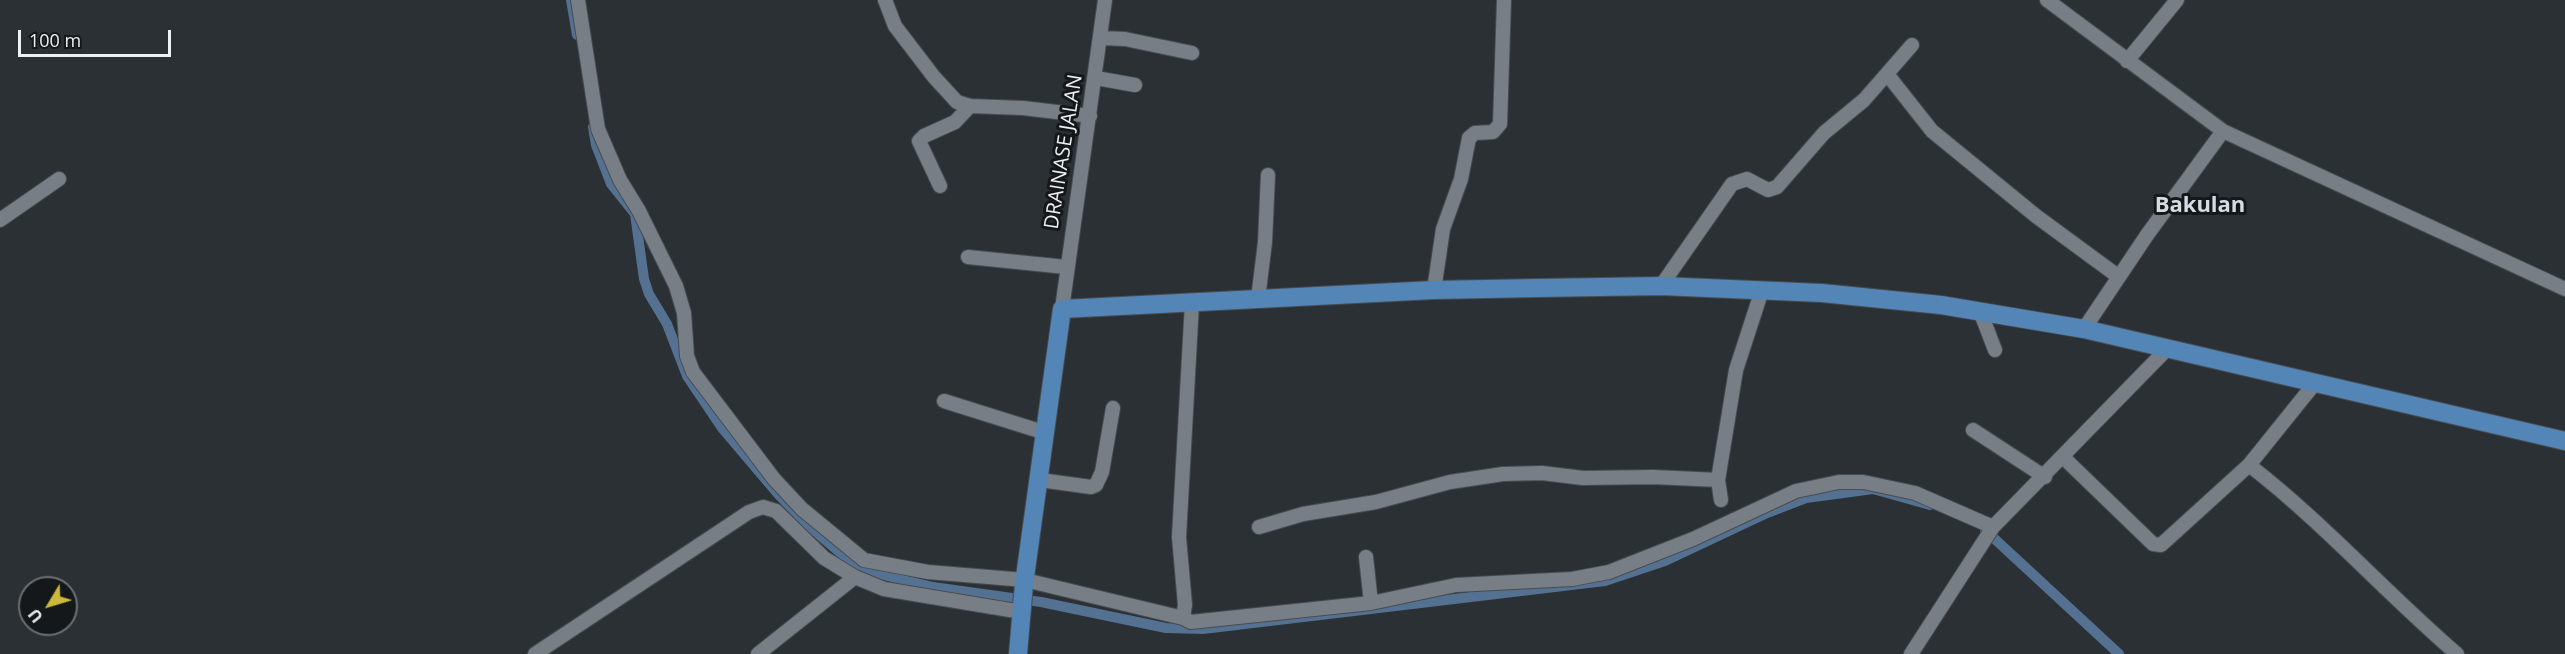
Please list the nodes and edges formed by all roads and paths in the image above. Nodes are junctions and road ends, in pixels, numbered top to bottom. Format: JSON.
{"nodes":[{"id":1,"x":578,"y":0,"type":"edge"},
{"id":2,"x":885,"y":0,"type":"edge"},
{"id":3,"x":1105,"y":0,"type":"edge"},
{"id":4,"x":1504,"y":0,"type":"edge"},
{"id":5,"x":2177,"y":0,"type":"edge"},
{"id":6,"x":2057,"y":3,"type":"edge"},
{"id":7,"x":1101,"y":38,"type":"junction"},
{"id":8,"x":1912,"y":45,"type":"dead end"},
{"id":9,"x":1192,"y":53,"type":"dead end"},
{"id":10,"x":2127,"y":61,"type":"junction"},
{"id":11,"x":1887,"y":74,"type":"junction"},
{"id":12,"x":1096,"y":78,"type":"junction"},
{"id":13,"x":1135,"y":85,"type":"dead end"},
{"id":14,"x":970,"y":106,"type":"junction"},
{"id":15,"x":1090,"y":116,"type":"junction"},
{"id":16,"x":2223,"y":131,"type":"junction"},
{"id":17,"x":1268,"y":175,"type":"dead end"},
{"id":18,"x":59,"y":179,"type":"dead end"},
{"id":19,"x":940,"y":186,"type":"dead end"},
{"id":20,"x":0,"y":220,"type":"edge"},
{"id":21,"x":968,"y":257,"type":"dead end"},
{"id":22,"x":1066,"y":267,"type":"junction"},
{"id":23,"x":2119,"y":277,"type":"junction"},
{"id":24,"x":1661,"y":286,"type":"junction"},
{"id":25,"x":2565,"y":289,"type":"edge"},
{"id":26,"x":1434,"y":290,"type":"junction"},
{"id":27,"x":1762,"y":290,"type":"junction"},
{"id":28,"x":1258,"y":299,"type":"junction"},
{"id":29,"x":1192,"y":303,"type":"junction"},
{"id":30,"x":1062,"y":309,"type":"junction"},
{"id":31,"x":1980,"y":311,"type":"junction"},
{"id":32,"x":2084,"y":329,"type":"junction"},
{"id":33,"x":2168,"y":348,"type":"junction"},
{"id":34,"x":1995,"y":350,"type":"dead end"},
{"id":35,"x":2315,"y":383,"type":"junction"},
{"id":36,"x":944,"y":401,"type":"dead end"},
{"id":37,"x":1113,"y":408,"type":"dead end"},
{"id":38,"x":1973,"y":430,"type":"dead end"},
{"id":39,"x":1046,"y":433,"type":"junction"},
{"id":40,"x":2565,"y":441,"type":"edge"},
{"id":41,"x":2064,"y":458,"type":"junction"},
{"id":42,"x":2249,"y":465,"type":"junction"},
{"id":43,"x":2045,"y":477,"type":"junction"},
{"id":44,"x":1040,"y":480,"type":"junction"},
{"id":45,"x":1718,"y":480,"type":"junction"},
{"id":46,"x":1721,"y":500,"type":"dead end"},
{"id":47,"x":1259,"y":527,"type":"dead end"},
{"id":48,"x":1990,"y":532,"type":"junction"},
{"id":49,"x":1366,"y":557,"type":"dead end"},
{"id":50,"x":855,"y":577,"type":"junction"},
{"id":51,"x":1025,"y":582,"type":"junction"},
{"id":52,"x":1371,"y":603,"type":"junction"},
{"id":53,"x":1023,"y":612,"type":"junction"},
{"id":54,"x":1183,"y":618,"type":"junction"},
{"id":55,"x":535,"y":654,"type":"edge"},
{"id":56,"x":758,"y":654,"type":"edge"},
{"id":57,"x":1018,"y":654,"type":"edge"},
{"id":58,"x":1911,"y":654,"type":"edge"},
{"id":59,"x":2457,"y":654,"type":"edge"}],
"edges":[{"from":1,"to":51,"type":"street"},
{"from":2,"to":14,"type":"street"},
{"from":3,"to":7,"type":"street","name":"DRAINASE JALAN"},
{"from":4,"to":26,"type":"street"},
{"from":5,"to":10,"type":"street"},
{"from":6,"to":10,"type":"street"},
{"from":7,"to":9,"type":"street"},
{"from":7,"to":12,"type":"street","name":"DRAINASE JALAN"},
{"from":8,"to":11,"type":"street"},
{"from":10,"to":16,"type":"street"},
{"from":11,"to":23,"type":"street"},
{"from":11,"to":24,"type":"street"},
{"from":12,"to":13,"type":"street"},
{"from":12,"to":15,"type":"street","name":"DRAINASE JALAN"},
{"from":14,"to":15,"type":"street"},
{"from":14,"to":19,"type":"street"},
{"from":15,"to":22,"type":"street","name":"DRAINASE JALAN"},
{"from":16,"to":23,"type":"street"},
{"from":16,"to":25,"type":"street"},
{"from":17,"to":28,"type":"street"},
{"from":18,"to":20,"type":"street"},
{"from":21,"to":22,"type":"street"},
{"from":22,"to":30,"type":"street","name":"DRAINASE JALAN"},
{"from":23,"to":32,"type":"street"},
{"from":24,"to":26,"type":"main road"},
{"from":24,"to":27,"type":"main road"},
{"from":26,"to":28,"type":"main road"},
{"from":27,"to":31,"type":"main road"},
{"from":27,"to":45,"type":"street"},
{"from":28,"to":29,"type":"main road"},
{"from":29,"to":30,"type":"main road"},
{"from":29,"to":54,"type":"street"},
{"from":30,"to":39,"type":"main road"},
{"from":31,"to":32,"type":"main road"},
{"from":31,"to":34,"type":"street"},
{"from":32,"to":33,"type":"main road"},
{"from":33,"to":35,"type":"main road"},
{"from":33,"to":41,"type":"street"},
{"from":35,"to":40,"type":"main road"},
{"from":35,"to":42,"type":"street"},
{"from":36,"to":39,"type":"street"},
{"from":37,"to":44,"type":"street"},
{"from":38,"to":43,"type":"street"},
{"from":39,"to":44,"type":"main road"},
{"from":41,"to":42,"type":"street"},
{"from":41,"to":43,"type":"street"},
{"from":42,"to":59,"type":"street"},
{"from":43,"to":48,"type":"street"},
{"from":44,"to":51,"type":"main road"},
{"from":45,"to":46,"type":"street"},
{"from":45,"to":47,"type":"street"},
{"from":48,"to":52,"type":"street"},
{"from":48,"to":58,"type":"street"},
{"from":49,"to":52,"type":"street"},
{"from":50,"to":53,"type":"street"},
{"from":50,"to":55,"type":"street"},
{"from":50,"to":56,"type":"street"},
{"from":51,"to":53,"type":"main road"},
{"from":51,"to":54,"type":"street"},
{"from":52,"to":54,"type":"street"},
{"from":53,"to":57,"type":"main road"}]}
